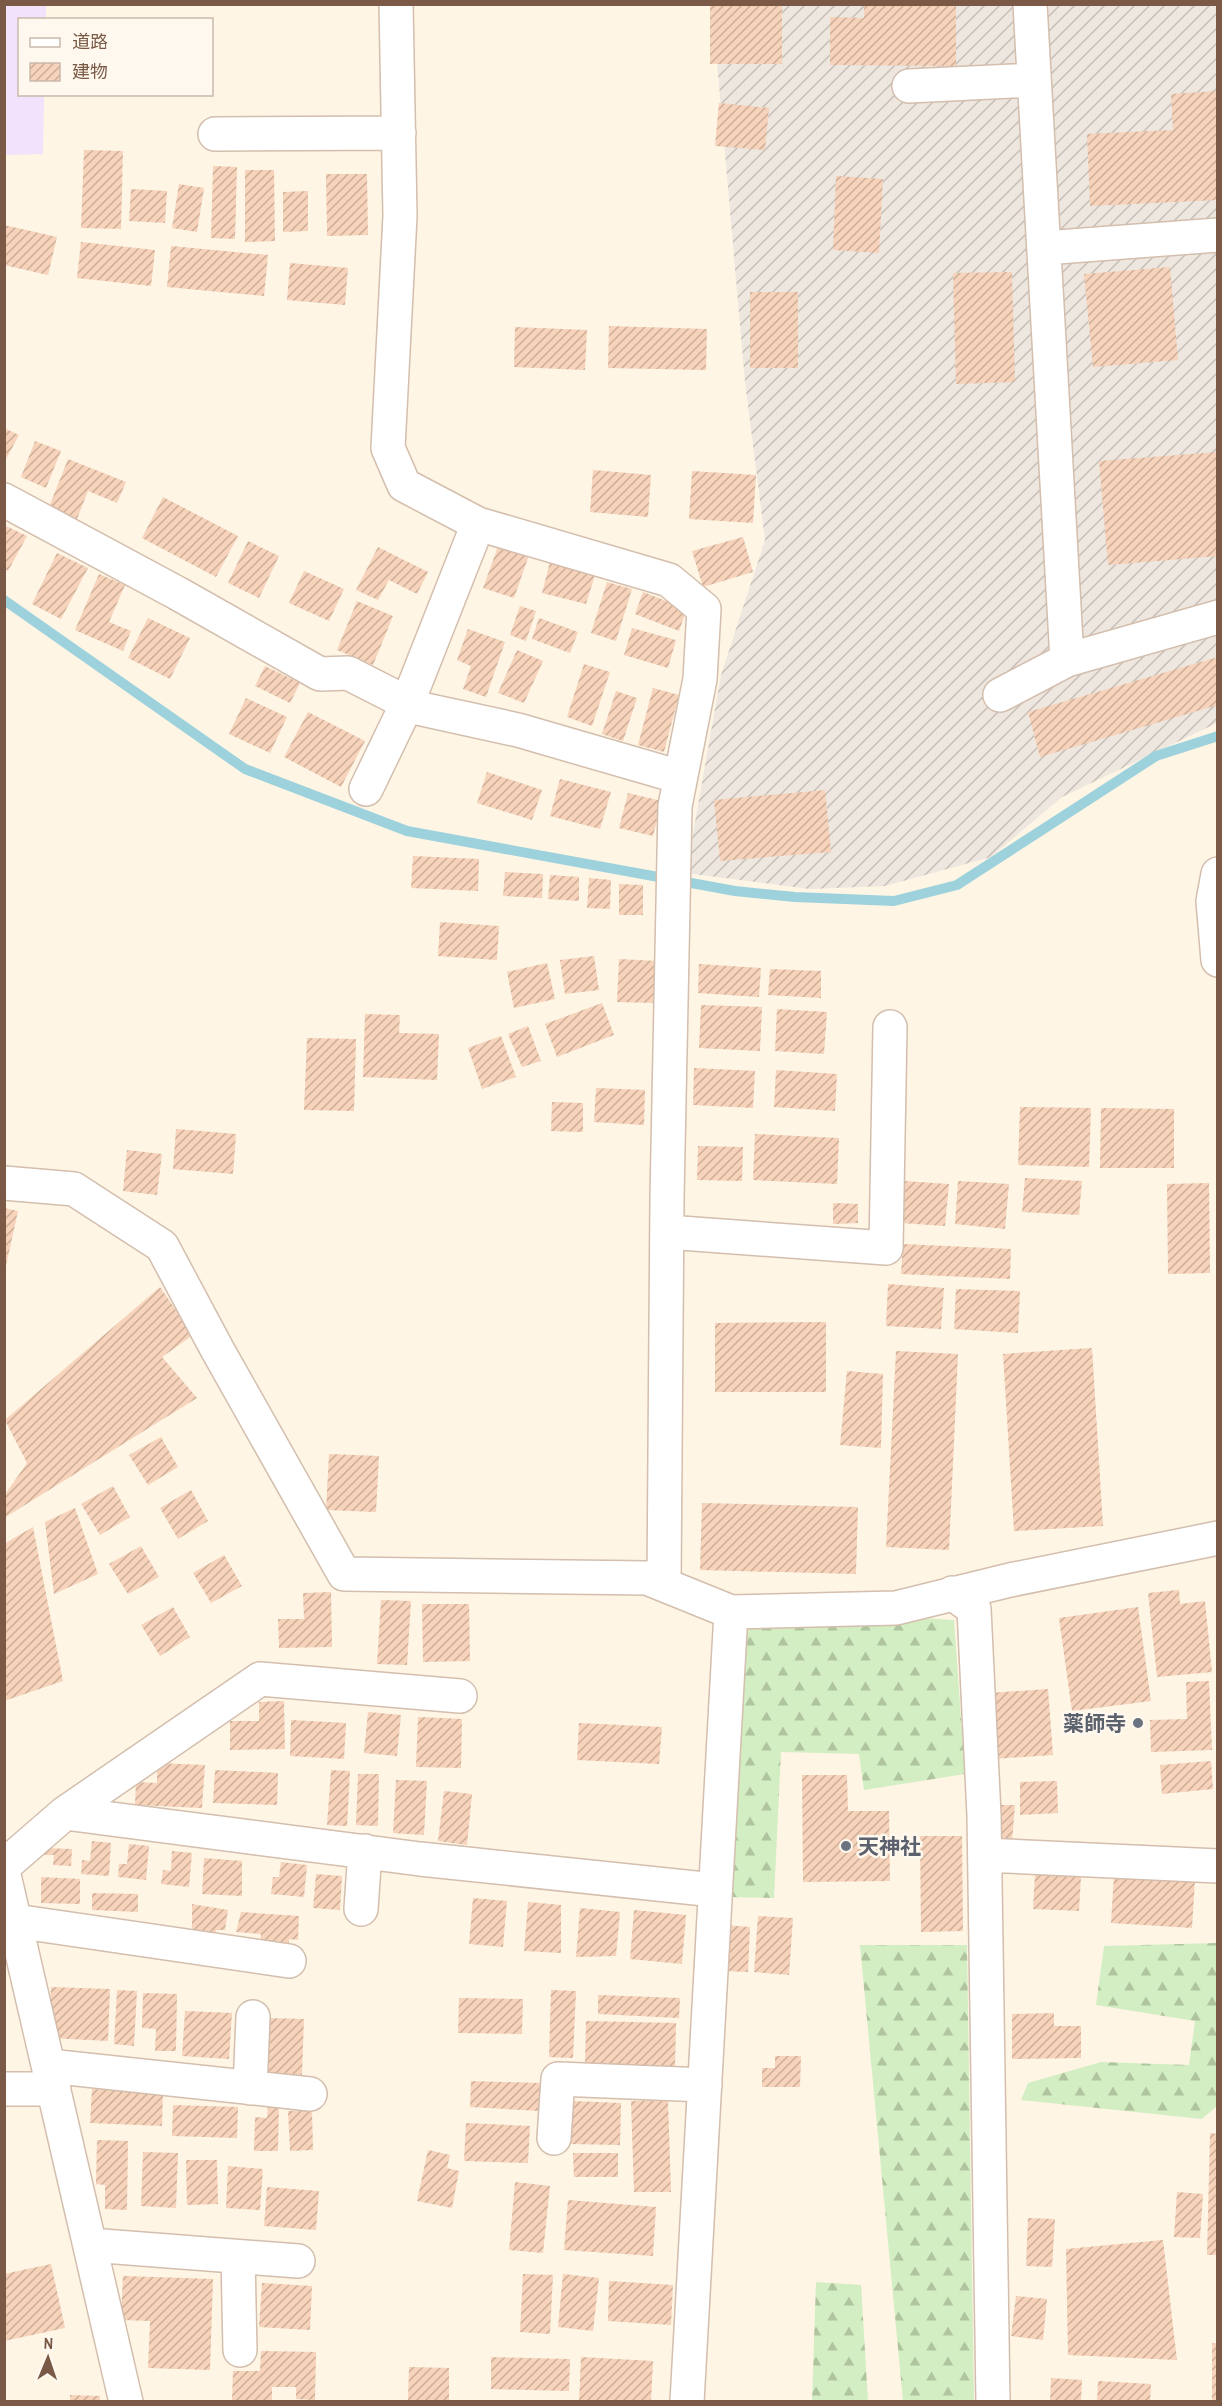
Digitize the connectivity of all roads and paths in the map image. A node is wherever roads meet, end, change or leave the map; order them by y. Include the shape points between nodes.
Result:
1 (396, 4) edge
2 (1029, 4) edge
3 (1034, 80) junction
4 (909, 86) dead end
5 (399, 133) junction
6 (215, 134) dead end
7 (1218, 235) edge
8 (1044, 248) junction
9 (4, 500) edge
10 (478, 524) junction
11 (1218, 617) edge
12 (1067, 660) junction
13 (1000, 695) dead end
14 (407, 704) junction
15 (680, 777) junction
16 (366, 789) dead end
17 (1218, 874) edge
18 (1218, 960) edge
19 (890, 1027) dead end
20 (4, 1183) edge
21 (667, 1232) junction
22 (1218, 1538) edge
23 (664, 1584) junction
24 (952, 1593) junction
25 (731, 1612) junction
26 (460, 1696) dead end
27 (65, 1813) junction
28 (365, 1851) junction
29 (985, 1855) junction
30 (4, 1866) edge
31 (1218, 1866) edge
32 (4, 1875) edge
33 (714, 1890) junction
34 (361, 1909) dead end
35 (15, 1921) junction
36 (288, 1961) dead end
37 (253, 2017) dead end
38 (51, 2078) junction
39 (705, 2085) junction
40 (250, 2088) junction
41 (4, 2089) edge
42 (310, 2094) dead end
43 (554, 2138) dead end
44 (90, 2245) junction
45 (238, 2257) junction
46 (298, 2261) dead end
47 (240, 2350) dead end
48 (126, 2402) edge
49 (687, 2402) edge
50 (993, 2402) edge

1 - 5 street
2 - 3 street
3 - 4 street
3 - 8 street
5 - 6 street
5 - 10 street via 400,216 388,448 404,484
7 - 8 street
8 - 12 street
9 - 14 street via 320,674 348,673
10 - 14 street
10 - 15 street via 669,580 704,609 700,679
11 - 12 street
12 - 13 street
14 - 15 street via 518,730
14 - 16 street
15 - 21 street via 675,806
17 - 18 street via 1214,902
19 - 21 street via 886,1248
20 - 23 street via 74,1189 162,1246 344,1574 647,1578
21 - 23 street
22 - 24 street
23 - 25 street
24 - 25 street via 896,1608
24 - 29 street via 974,1609
25 - 33 street
26 - 27 street via 260,1679
27 - 28 street
27 - 30 street
28 - 33 street
28 - 34 street
29 - 31 street
29 - 50 street
32 - 35 street
33 - 39 street
35 - 36 street
35 - 38 street
37 - 40 street
38 - 40 street
38 - 41 street
38 - 44 street
39 - 43 street via 558,2079
39 - 49 street
40 - 42 street
44 - 45 street
44 - 48 street
45 - 46 street
45 - 47 street

